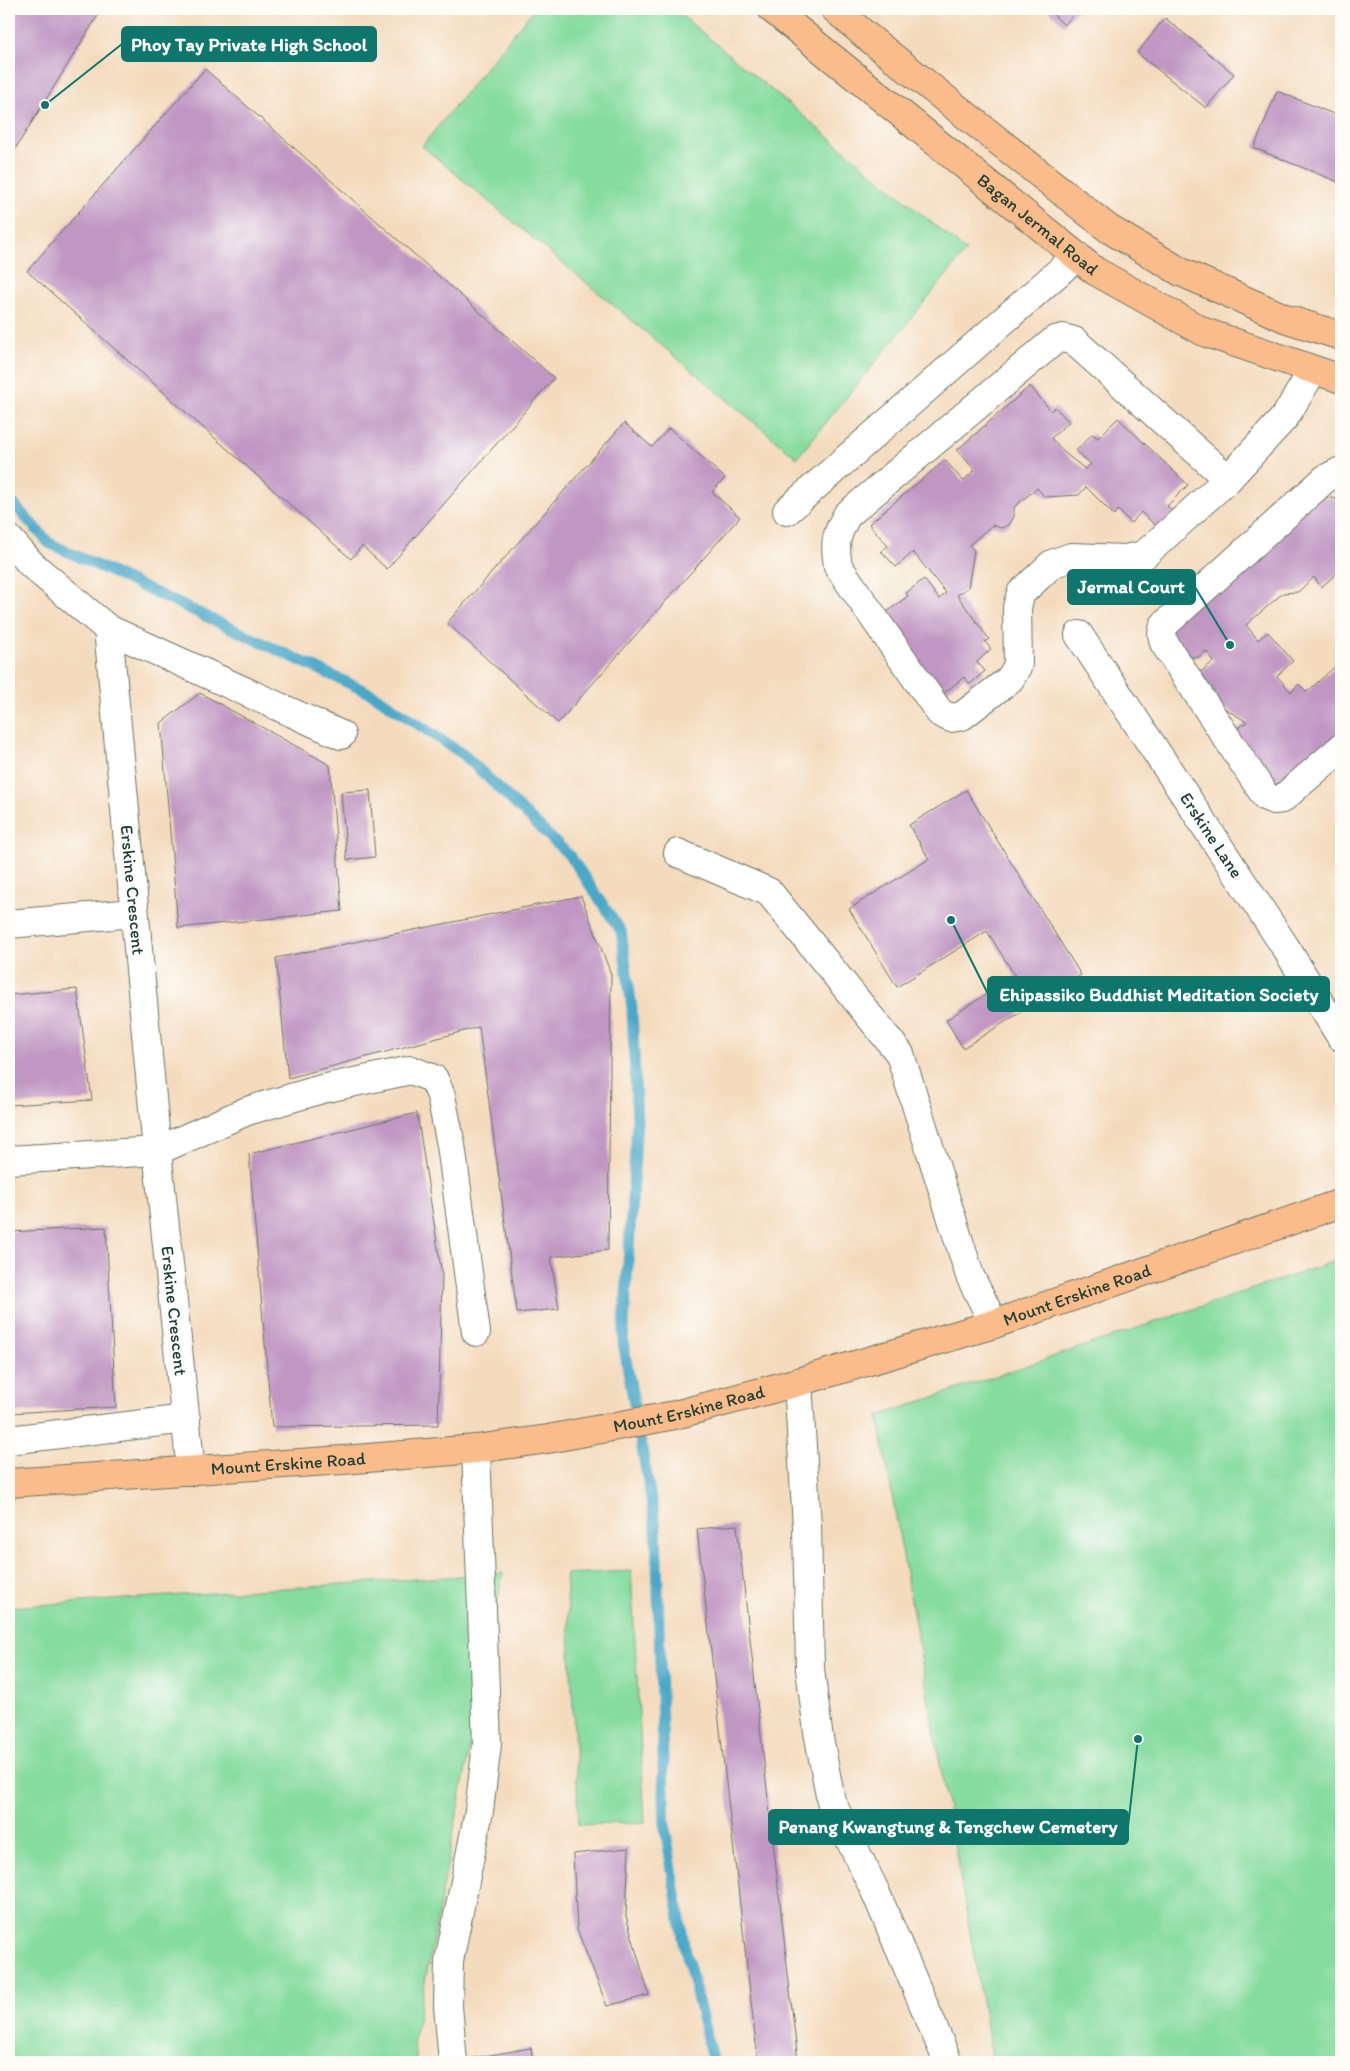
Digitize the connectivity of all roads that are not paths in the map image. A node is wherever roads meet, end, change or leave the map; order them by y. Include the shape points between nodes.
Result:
1 (772, 9) edge
2 (835, 9) edge
3 (1076, 256) junction
4 (1341, 336) edge
5 (1313, 370) junction
6 (1341, 379) edge
7 (1341, 472) edge
8 (1228, 479) junction
9 (787, 511) dead end
10 (9, 539) edge
11 (108, 629) junction
12 (1079, 635) dead end
13 (341, 735) dead end
14 (1341, 748) edge
15 (678, 853) dead end
16 (134, 913) junction
17 (9, 924) edge
18 (1341, 1037) edge
19 (157, 1151) junction
20 (9, 1160) edge
21 (1341, 1203) edge
22 (994, 1324) junction
23 (476, 1332) dead end
24 (798, 1382) junction
25 (186, 1419) junction
26 (9, 1440) edge
27 (476, 1449) junction
28 (191, 1470) junction
29 (9, 1483) edge
30 (453, 2062) edge
31 (948, 2062) edge

1 - 3 main road, Bagan Jermal Road
2 - 4 main road via 1109,230 1180,272 1287,319
3 - 5 main road, Bagan Jermal Road via 1095,271 1204,332
3 - 9 street
5 - 6 main road, Bagan Jermal Road
5 - 8 street via 1285,417
7 - 14 street via 1325,479 1164,625 1162,634 1164,643 1266,797 1282,799
8 - 8 street via 1144,555 1125,559 1071,558 1052,564 1021,594 1017,607 1018,666 1010,678 962,716 951,718 940,712 838,566 835,547 847,515 1055,340 1063,338 1074,340
10 - 11 street via 32,565
11 - 13 street
11 - 16 street, Erskine Crescent
12 - 18 street, Erskine Lane
15 - 22 street via 769,892 900,1054 970,1276
16 - 17 street
16 - 19 street, Erskine Crescent
19 - 20 street
19 - 23 street via 247,1111 322,1089 411,1070 434,1078 451,1145
19 - 25 street, Erskine Crescent
21 - 22 main road, Mount Erskine Road
22 - 24 main road, Mount Erskine Road
24 - 27 main road, Mount Erskine Road via 608,1429
24 - 31 street via 807,1526 810,1669 830,1801 875,1891
25 - 26 street
25 - 28 street, Erskine Crescent
27 - 28 main road, Mount Erskine Road
27 - 30 street via 487,1744 479,1811 449,1961 448,2006
28 - 29 main road, Mount Erskine Road

